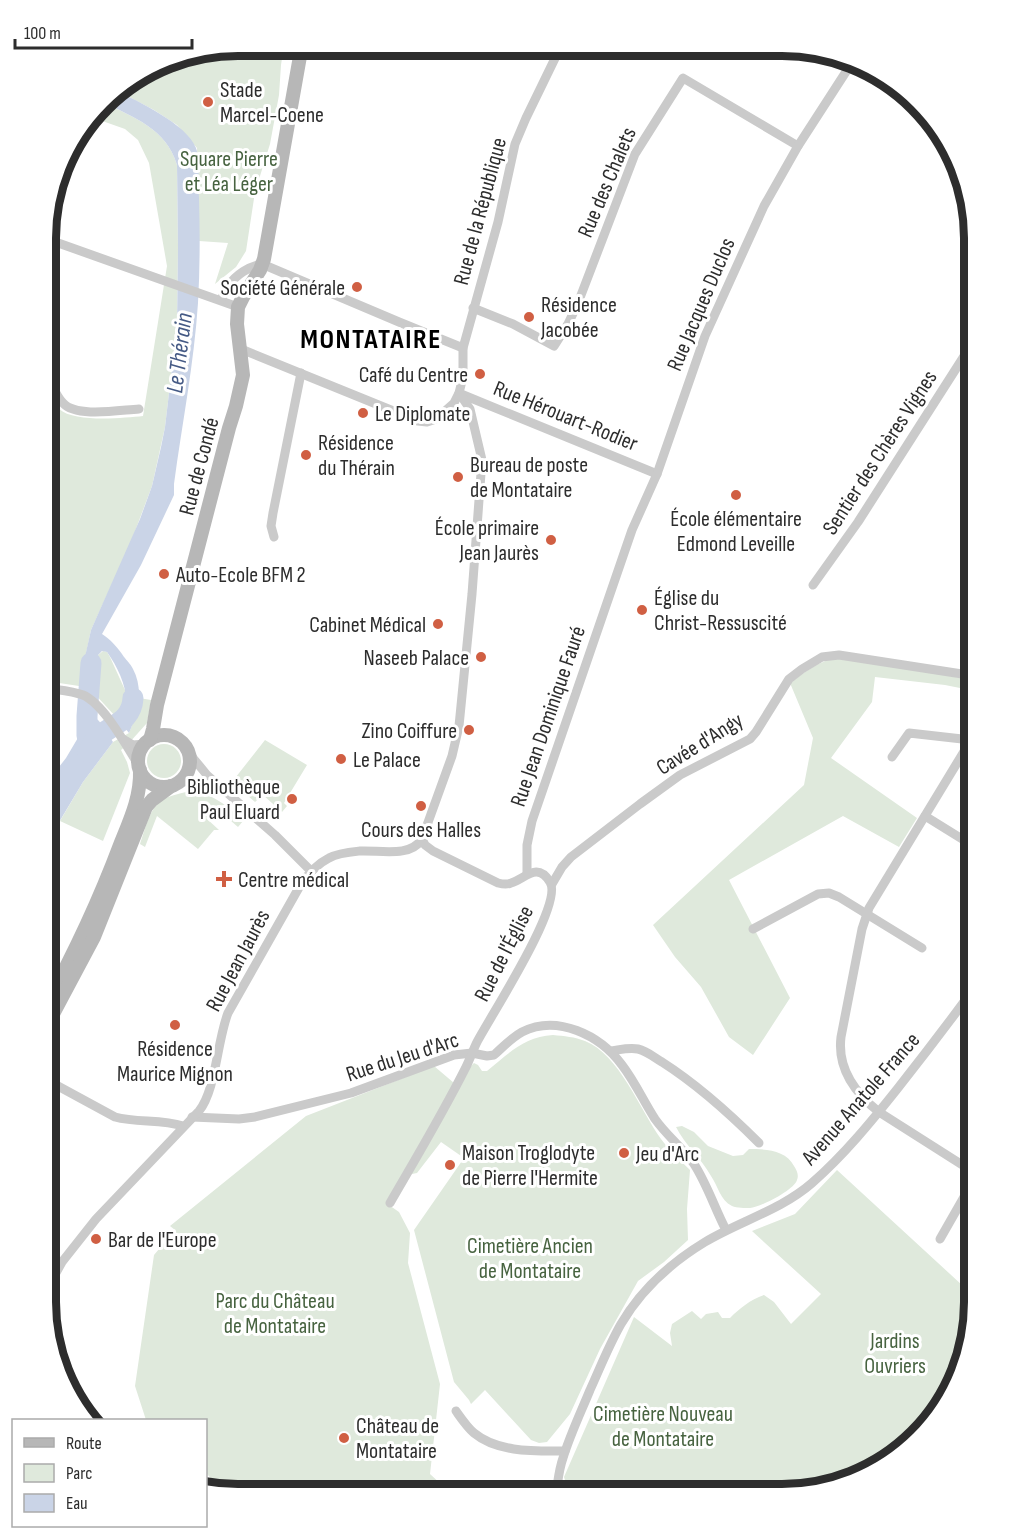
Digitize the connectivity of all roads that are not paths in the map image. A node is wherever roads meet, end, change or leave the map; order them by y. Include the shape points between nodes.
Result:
1 (557, 55) edge
2 (300, 56) edge
3 (848, 68) edge
4 (798, 146) junction
5 (55, 242) edge
6 (262, 264) junction
7 (221, 300) junction
8 (238, 307) junction
9 (473, 308) junction
10 (463, 348) junction
11 (241, 349) junction
12 (964, 356) edge
13 (301, 373) junction
14 (55, 390) edge
15 (459, 393) junction
16 (139, 409) dead end
17 (657, 474) junction
18 (274, 537) dead end
19 (617, 573) joint
20 (813, 585) dead end
21 (964, 674) edge
22 (164, 683) junction
23 (55, 690) edge
24 (172, 736) junction
25 (121, 738) junction
26 (964, 739) edge
27 (147, 742) junction
28 (188, 752) junction
29 (964, 754) edge
30 (892, 758) dead end
31 (140, 768) junction
32 (176, 784) junction
33 (229, 794) junction
34 (925, 816) junction
35 (422, 839) junction
36 (964, 840) edge
37 (311, 871) junction
38 (527, 874) junction
39 (552, 884) junction
40 (867, 914) junction
41 (753, 929) dead end
42 (922, 948) dead end
43 (55, 989) edge
44 (964, 1002) edge
45 (55, 1010) edge
46 (610, 1051) junction
47 (472, 1053) junction
48 (55, 1084) edge
49 (879, 1112) junction
50 (192, 1117) junction
51 (183, 1126) junction
52 (759, 1143) dead end
53 (964, 1165) edge
54 (964, 1197) edge
55 (390, 1203) dead end
56 (726, 1230) junction
57 (940, 1239) dead end
58 (55, 1275) edge
59 (456, 1411) dead end
60 (565, 1451) junction
61 (558, 1484) edge

1 - 9 street, Rue de la République via 518,136
2 - 6 main road
3 - 4 street, Rue Jacques Duclos
4 - 9 street, Rue des Chalets via 683,78 638,148 575,310 554,346
4 - 17 street, Rue Jacques Duclos via 759,215 709,326
5 - 7 street
6 - 7 street via 249,267 237,277 227,286
6 - 8 main road
6 - 10 street
7 - 8 street
8 - 11 main road, Rue de Condé
9 - 10 street, Rue de la République
10 - 15 street, Rue de la République
11 - 13 street
11 - 22 main road, Rue de Condé via 241,388
12 - 20 street, Sentier des Chères Vignes
13 - 15 street via 422,422 446,412
13 - 18 street via 273,513
14 - 16 street via 61,402 74,410
15 - 17 street, Rue Hérouart-Rodier
15 - 35 street via 470,409 482,460 473,583 458,735
17 - 19 street, Rue Jacques Duclos
19 - 38 street, Rue Jean Dominique Fauré via 529,829
21 - 39 street, Cavée d'Angy via 839,655 822,657 789,679 750,739 686,772 640,804 571,857
22 - 24 main road, Rue de Condé via 163,716
22 - 27 main road, Rue de Condé
23 - 25 street via 92,701
24 - 27 main road via 159,736
24 - 28 main road
25 - 27 street via 133,745
25 - 31 street
26 - 30 street via 909,733
27 - 31 main road via 139,754
28 - 32 main road via 189,770
28 - 33 street
29 - 34 street
31 - 32 main road via 153,784
31 - 43 main road via 140,789 100,899
32 - 33 street via 204,784
32 - 45 main road via 146,807 97,931
33 - 37 street
34 - 36 street
34 - 40 street
35 - 37 street, Rue Jean Jaurès via 406,850 342,854
35 - 38 street, Rue de l'Église via 433,851 498,883 509,884
37 - 50 street, Rue Jean Jaurès via 232,1005 223,1026 207,1097
38 - 39 street, Rue de l'Église via 539,873
39 - 47 street, Rue de l'Église via 541,925
40 - 41 street via 833,894 824,893
40 - 42 street
40 - 49 street via 840,1054 853,1086
44 - 49 street, Avenue Anatole France
46 - 47 street, Rue du Jeu d'Arc via 576,1030 550,1026 522,1032 490,1057
46 - 52 street via 634,1048 649,1054 687,1079
46 - 56 street, Rue du Jeu d'Arc via 627,1071 658,1123 696,1168
47 - 50 street, Rue du Jeu d'Arc via 454,1055 342,1096 255,1117
47 - 55 street, Rue de l'Église
48 - 51 street via 115,1116
49 - 53 street
49 - 56 street, Avenue Anatole France via 806,1189
50 - 51 street, Rue Jean Jaurès
51 - 58 street, Rue Jean Jaurès via 96,1219
54 - 57 street
56 - 60 street, Avenue Anatole France via 681,1259 633,1306 612,1341
59 - 60 street via 474,1433 494,1443 525,1450
60 - 61 street, Avenue Anatole France

